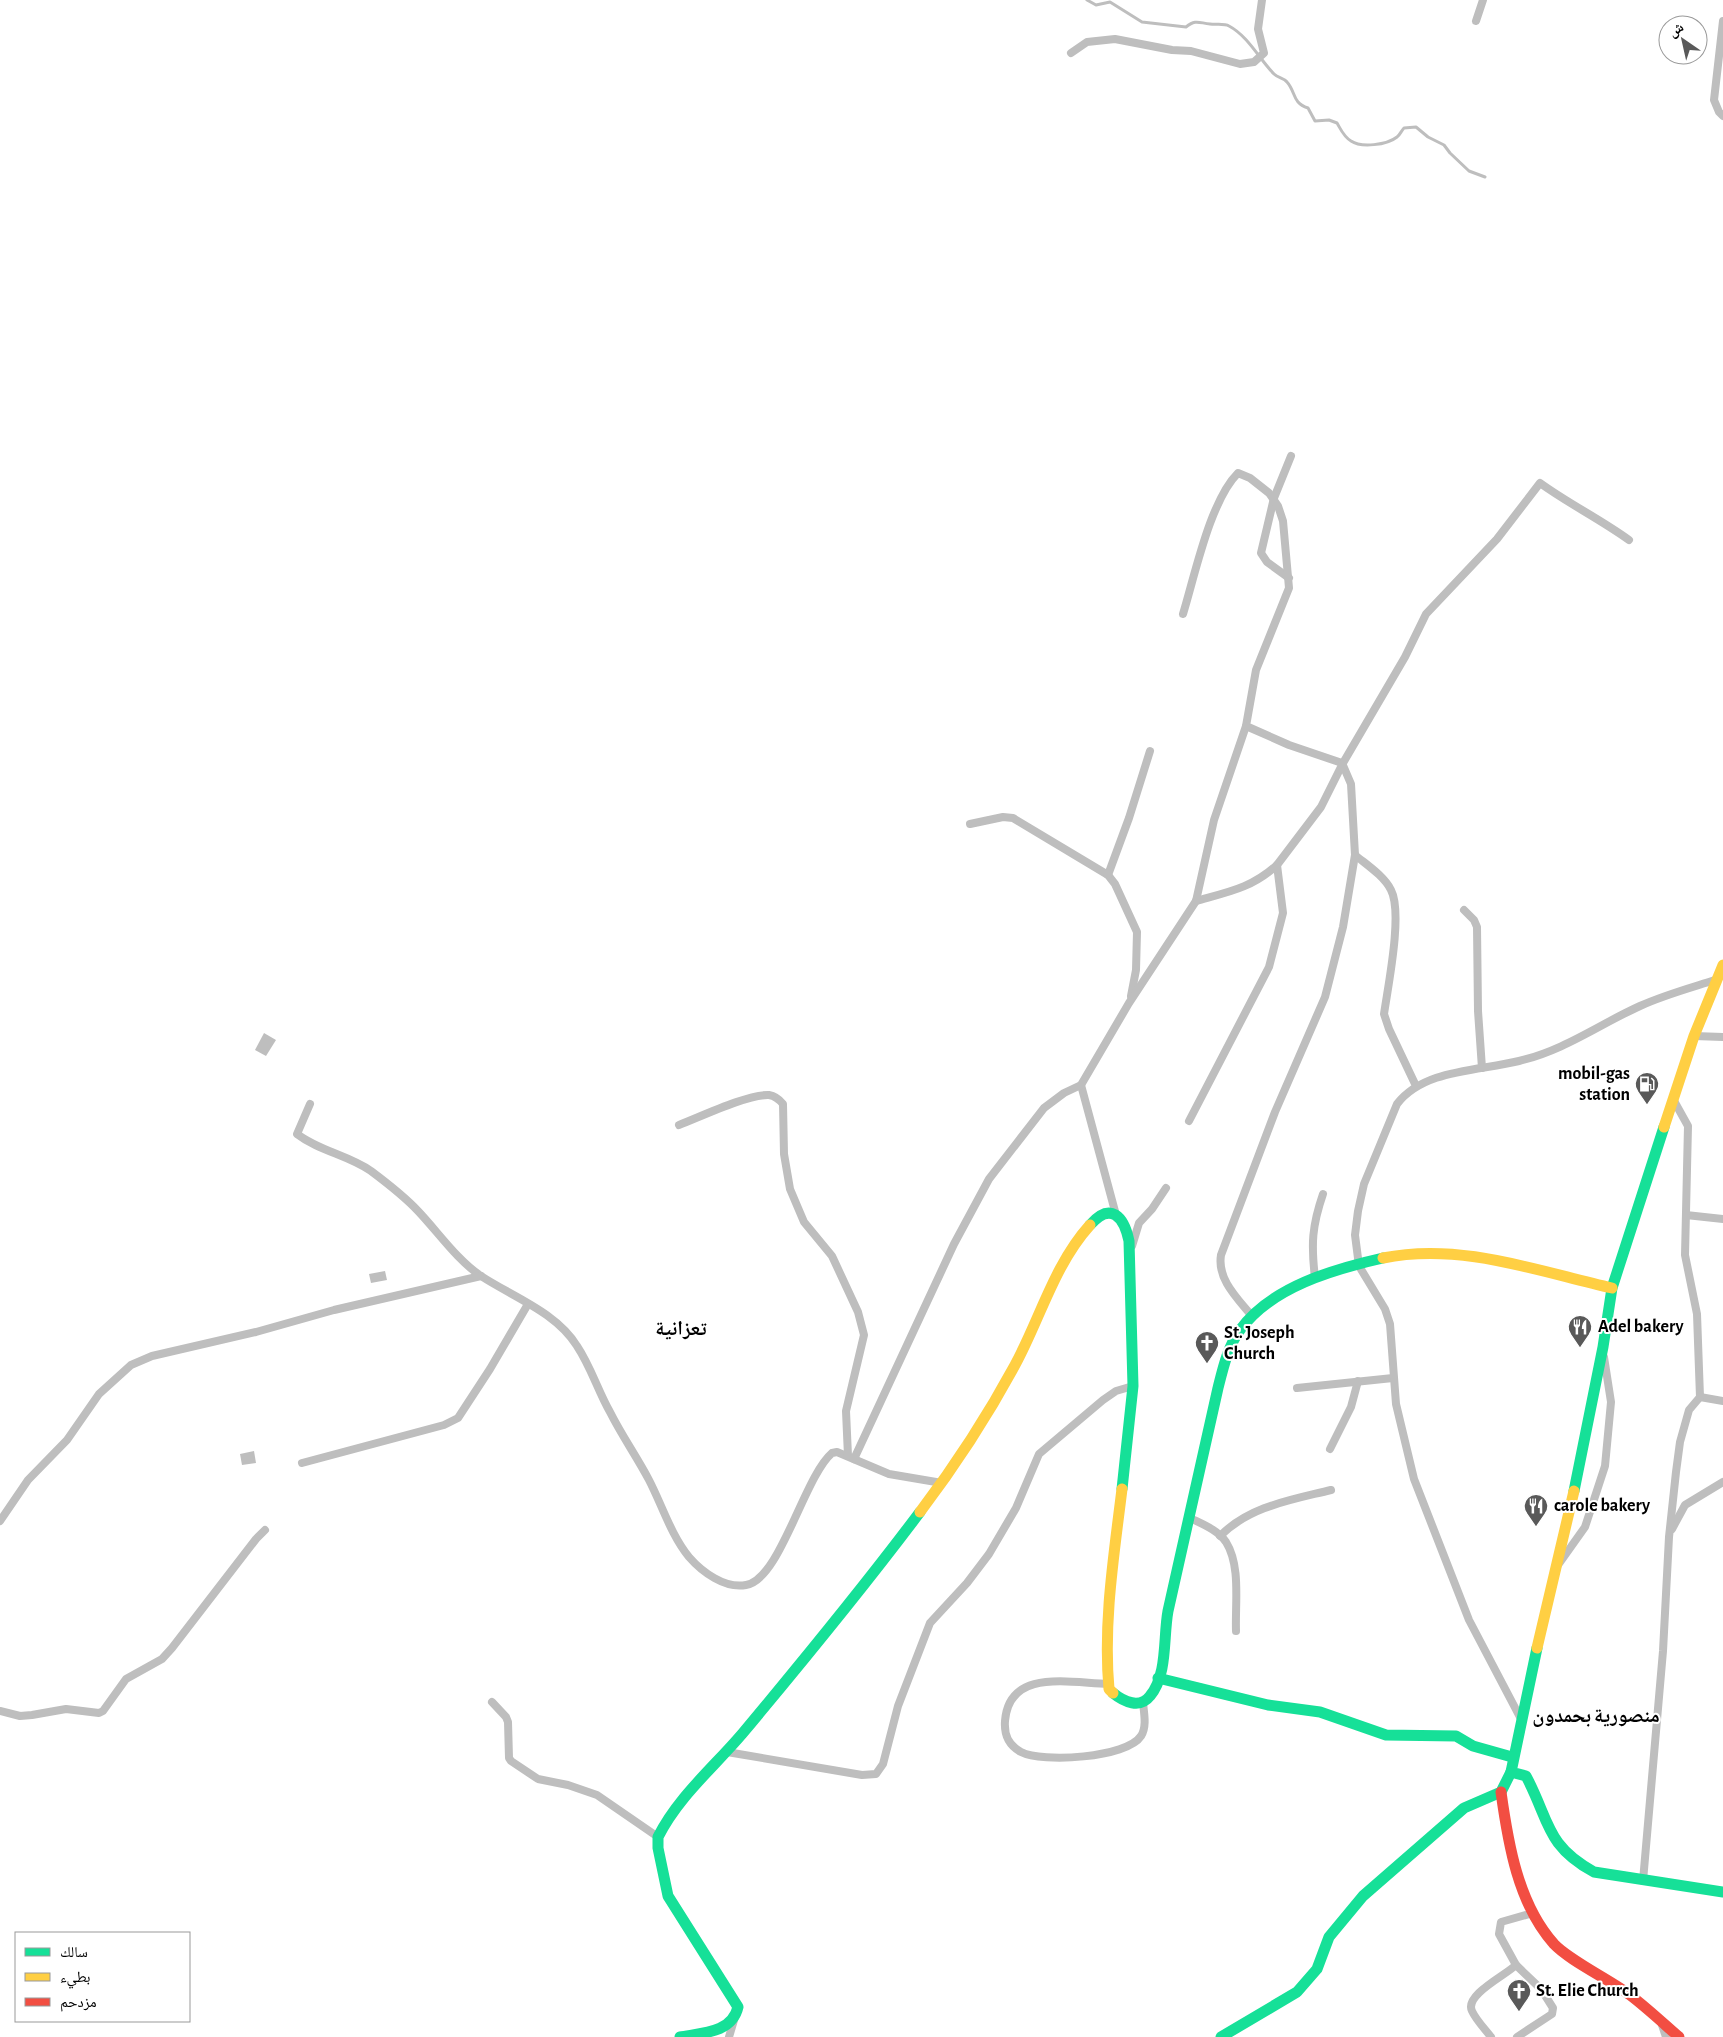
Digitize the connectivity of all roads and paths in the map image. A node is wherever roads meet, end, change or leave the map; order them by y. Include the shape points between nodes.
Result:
1 (1262, 0) edge
2 (1483, 0) edge
3 (1476, 21) dead end
4 (1723, 21) edge
5 (1071, 53) dead end
6 (1723, 116) edge
7 (1291, 456) dead end
8 (1274, 498) junction
9 (1629, 540) dead end
10 (1288, 578) junction
11 (1183, 614) dead end
12 (1246, 726) junction
13 (1150, 751) dead end
14 (1342, 763) junction
15 (970, 824) dead end
16 (1355, 855) junction
17 (1277, 865) junction
18 (1108, 875) junction
19 (1196, 901) junction
20 (1464, 910) dead end
21 (1723, 965) edge
22 (1715, 980) junction
23 (1129, 1003) junction
24 (1694, 1036) junction
25 (1723, 1037) edge
26 (1482, 1068) junction
27 (1081, 1085) junction
28 (1416, 1086) junction
29 (1673, 1099) junction
30 (310, 1104) dead end
31 (1189, 1121) dead end
32 (679, 1124) dead end
33 (1166, 1188) dead end
34 (1322, 1194) dead end
35 (1116, 1215) junction
36 (1686, 1215) junction
37 (1723, 1219) edge
38 (1130, 1252) junction
39 (1359, 1266) junction
40 (481, 1276) junction
41 (1315, 1278) junction
42 (1612, 1288) junction
43 (528, 1304) junction
44 (1251, 1315) junction
45 (1603, 1347) junction
46 (1393, 1378) junction
47 (1358, 1381) junction
48 (1132, 1386) junction
49 (1297, 1388) dead end
50 (1700, 1398) junction
51 (1723, 1401) edge
52 (1330, 1450) dead end
53 (851, 1458) junction
54 (302, 1463) dead end
55 (1723, 1482) edge
56 (942, 1483) junction
57 (1331, 1490) dead end
58 (1190, 1518) junction
59 (0, 1521) edge
60 (265, 1530) dead end
61 (1220, 1536) junction
62 (1669, 1537) junction
63 (1557, 1568) junction
64 (1236, 1631) dead end
65 (1158, 1678) junction
66 (1108, 1684) junction
67 (492, 1702) dead end
68 (1142, 1703) junction
69 (0, 1711) edge
70 (1522, 1721) junction
71 (728, 1752) junction
72 (1512, 1757) junction
73 (1511, 1772) junction
74 (1501, 1792) junction
75 (658, 1838) junction
76 (1643, 1881) junction
77 (1723, 1892) edge
78 (1533, 1913) junction
79 (1516, 1965) junction
80 (734, 2018) junction
81 (1661, 2021) junction
82 (680, 2037) edge
83 (729, 2037) edge
84 (1221, 2037) edge
85 (1491, 2037) edge
86 (1517, 2037) edge
87 (1666, 2037) edge
88 (1679, 2037) edge

1 - 5 street via 1258,29 1264,53 1254,62 1240,64 1191,51 1115,39 1087,42
2 - 3 street
4 - 6 street via 1714,100
7 - 8 street
8 - 10 street via 1283,520
8 - 10 street via 1261,553 1267,562
8 - 11 street via 1250,478 1238,473 1231,480 1215,512
9 - 14 street via 1540,483 1497,539 1426,614 1405,657
10 - 12 street via 1287,596 1256,670
12 - 14 street
12 - 19 street via 1214,820
13 - 18 street
14 - 16 street via 1351,784
14 - 17 street via 1321,807
15 - 18 street via 1002,816 1013,818
16 - 28 street via 1386,882 1394,899 1396,917 1384,1014
16 - 44 street via 1343,927 1325,997 1265,1137 1219,1263 1224,1278
17 - 19 street via 1261,880
17 - 31 street via 1283,912 1269,967
18 - 23 street via 1137,932 1136,970
19 - 23 street
20 - 26 street via 1476,927
21 - 22 street
22 - 24 street
22 - 26 street via 1641,1006 1550,1051
23 - 27 street
24 - 25 street
24 - 29 street
26 - 28 street
27 - 35 street
27 - 53 street via 1044,1108 980,1194
28 - 39 street via 1397,1104 1364,1184 1355,1235
29 - 36 street via 1688,1126
29 - 42 street
30 - 40 street via 297,1134 370,1170 416,1208 460,1258
32 - 53 street via 755,1097 769,1095 783,1104 784,1154 790,1189 804,1222 832,1256 863,1329 863,1346 846,1411
33 - 38 street via 1139,1223
34 - 41 street via 1312,1229
35 - 38 street via 1125,1223
35 - 56 street via 1101,1215 1078,1238 1062,1264 1015,1365
36 - 37 street
36 - 50 street via 1686,1255 1697,1314
38 - 48 street
39 - 41 street
39 - 42 street via 1411,1254 1446,1253
39 - 46 street via 1385,1309 1390,1324
40 - 43 street
40 - 59 street via 152,1356 131,1365 99,1394 68,1440 28,1480
41 - 44 street via 1284,1292
42 - 45 street
43 - 53 street via 556,1322 576,1344 687,1555 698,1567 722,1582 746,1585 761,1576 786,1538 823,1463 832,1453
43 - 54 street via 458,1418 444,1425
44 - 58 street via 1230,1349
45 - 63 street
45 - 63 street via 1611,1402 1605,1466 1585,1527
46 - 47 street
46 - 70 street via 1414,1479 1469,1620
47 - 49 street
47 - 52 street via 1351,1407
48 - 66 street via 1109,1605
48 - 71 street via 1103,1400 1039,1454 1016,1508 989,1554 930,1623 898,1706 883,1764 876,1774 862,1775
50 - 51 street
50 - 62 street via 1689,1410 1680,1442
53 - 56 street via 889,1474
55 - 62 street via 1685,1505
56 - 71 street via 856,1598
57 - 61 street via 1280,1502 1249,1514
58 - 61 street
58 - 65 street via 1166,1620
60 - 69 street via 172,1648 162,1659 126,1679 99,1714 66,1708 20,1716
61 - 64 street via 1235,1564
62 - 76 street via 1663,1651
63 - 70 street
65 - 68 street via 1149,1698
65 - 72 street via 1268,1704 1320,1712 1386,1735 1456,1736 1473,1746
66 - 68 street via 1124,1701
66 - 68 street via 1028,1684 1017,1691 1009,1703 1004,1732 1010,1744 1022,1753 1068,1759 1127,1746 1141,1737 1145,1725
67 - 75 street via 508,1722 511,1761 538,1779 597,1795
70 - 72 street
71 - 75 street via 696,1782
72 - 73 street
73 - 74 street
73 - 76 street via 1526,1776 1553,1841 1579,1865 1594,1872
74 - 78 street via 1509,1842
74 - 84 street via 1464,1808 1363,1896 1333,1931 1317,1969 1297,1992
75 - 80 street via 658,1854 668,1896 735,2000 738,2012
76 - 77 street
78 - 79 street via 1507,1919 1499,1927 1502,1942
78 - 81 street via 1546,1937 1556,1946 1630,1995
79 - 85 street via 1476,1994 1470,2004 1471,2011
79 - 86 street via 1541,1989 1553,2008 1552,2014
80 - 82 street via 722,2028
80 - 83 street
81 - 87 street
81 - 88 street

